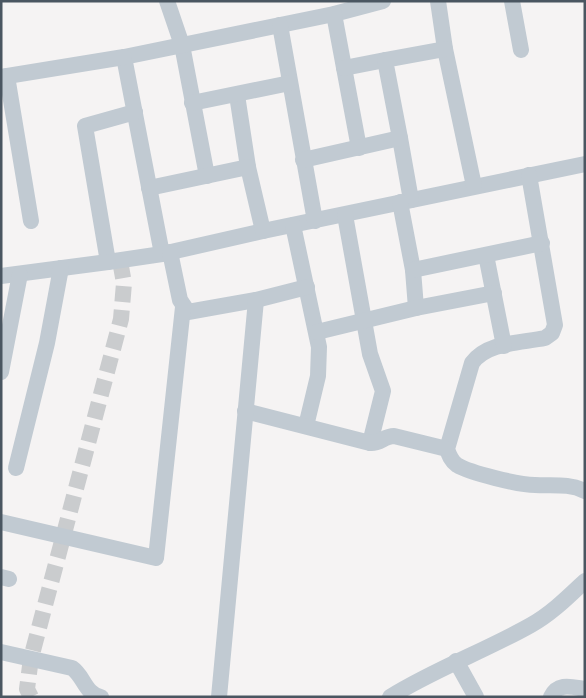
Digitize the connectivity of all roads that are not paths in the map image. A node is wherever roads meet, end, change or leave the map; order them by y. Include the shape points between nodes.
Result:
1 (168, 1) edge
2 (383, 1) edge
3 (438, 1) edge
4 (512, 1) edge
5 (334, 14) junction
6 (280, 25) junction
7 (182, 45) junction
8 (445, 49) junction
9 (521, 50) dead end
10 (124, 57) junction
11 (385, 60) junction
12 (344, 68) junction
13 (4, 77) edge
14 (290, 83) junction
15 (237, 95) junction
16 (192, 103) junction
17 (135, 112) junction
18 (400, 138) junction
19 (360, 148) junction
20 (303, 160) junction
21 (585, 164) edge
22 (248, 167) junction
23 (529, 175) junction
24 (207, 176) junction
25 (474, 186) junction
26 (149, 188) junction
27 (406, 201) junction
28 (345, 215) junction
29 (31, 221) dead end
30 (315, 221) junction
31 (293, 225) junction
32 (263, 231) junction
33 (542, 243) junction
34 (166, 253) junction
35 (486, 255) junction
36 (108, 262) junction
37 (61, 268) junction
38 (412, 270) junction
39 (20, 274) junction
40 (1, 276) edge
41 (307, 287) junction
42 (494, 293) junction
43 (256, 300) junction
44 (182, 307) junction
45 (416, 308) junction
46 (366, 321) junction
47 (317, 332) junction
48 (504, 346) junction
49 (1, 372) edge
50 (245, 411) junction
51 (306, 426) junction
52 (370, 443) junction
53 (447, 449) junction
54 (16, 468) dead end
55 (585, 491) edge
56 (1, 522) edge
57 (585, 581) edge
58 (1, 652) edge
59 (456, 661) junction
60 (417, 688) edge
61 (585, 689) edge
62 (101, 697) edge
63 (219, 697) edge
64 (390, 697) edge
65 (476, 697) edge
66 (551, 697) edge

1 - 7 street
2 - 5 street
3 - 8 street
4 - 9 street
5 - 6 street
5 - 12 street
6 - 7 street
6 - 14 street
7 - 10 street
7 - 16 street
8 - 11 street
8 - 25 street
10 - 13 street
10 - 17 street
11 - 12 street
11 - 18 street
12 - 19 street
13 - 29 street
14 - 15 street
14 - 20 street
15 - 16 street
15 - 22 street
16 - 24 street
17 - 26 street
17 - 36 street via 85,126
18 - 19 street
18 - 27 street
19 - 20 street
20 - 30 street
21 - 23 street
22 - 24 street
22 - 32 street
23 - 25 street
23 - 33 street
24 - 26 street
25 - 27 street
26 - 34 street
27 - 28 street
27 - 38 street
28 - 30 street
28 - 46 street
30 - 31 street
31 - 32 street
31 - 41 street
32 - 34 street
33 - 35 street
33 - 48 street via 556,324 545,338
34 - 36 street
34 - 44 street
35 - 38 street
35 - 42 street
36 - 37 street
37 - 39 street
37 - 54 street via 47,343
38 - 45 street
39 - 40 street
39 - 49 street
41 - 43 street
41 - 47 street
42 - 45 street
42 - 48 street
43 - 44 street via 192,312
43 - 50 street
44 - 56 street via 156,558
45 - 46 street
46 - 47 street
46 - 52 street via 370,354 383,391
47 - 51 street via 320,361
48 - 53 street via 481,352 472,363
50 - 51 street
50 - 63 street
51 - 52 street
52 - 53 street via 385,436 394,436
53 - 55 street via 450,458 466,469 518,483 572,486
57 - 59 street via 532,625
58 - 62 street via 72,668 90,692
59 - 60 street
59 - 65 street
60 - 64 street
61 - 66 street via 560,687

